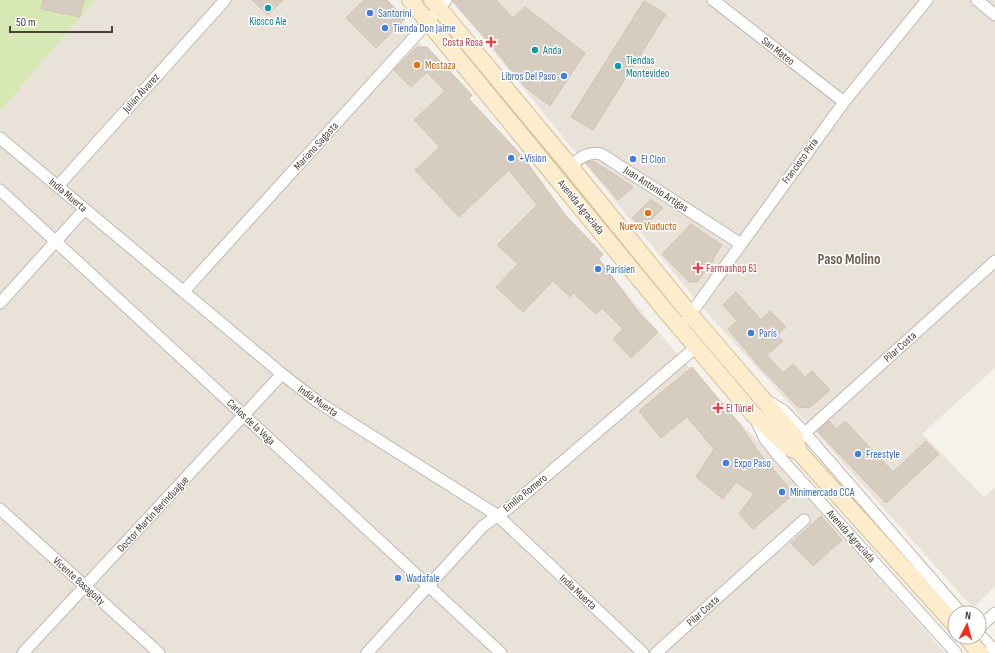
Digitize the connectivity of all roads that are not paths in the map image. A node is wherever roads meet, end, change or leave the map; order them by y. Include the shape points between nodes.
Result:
1 (225, 0) edge
2 (410, 0) edge
3 (713, 0) edge
4 (927, 0) edge
5 (977, 0) edge
6 (439, 3) edge
7 (995, 15) edge
8 (428, 22) junction
9 (844, 102) junction
10 (0, 138) edge
11 (570, 166) junction
12 (58, 186) junction
13 (0, 190) edge
14 (85, 209) junction
15 (56, 242) junction
16 (740, 244) junction
17 (995, 261) edge
18 (184, 292) junction
19 (0, 304) edge
20 (690, 314) junction
21 (681, 329) junction
22 (696, 347) junction
23 (282, 374) junction
24 (762, 397) junction
25 (753, 414) junction
26 (244, 416) junction
27 (805, 433) junction
28 (799, 452) junction
29 (0, 510) edge
30 (497, 515) junction
31 (804, 520) dead end
32 (428, 585) junction
33 (85, 586) junction
34 (954, 605) edge
35 (995, 613) edge
36 (947, 616) edge
37 (987, 620) edge
38 (987, 642) edge
39 (973, 645) edge
40 (977, 645) edge
41 (995, 651) edge
42 (23, 653) edge
43 (159, 653) edge
44 (367, 653) edge
45 (501, 653) edge
46 (643, 653) edge
47 (656, 653) edge
48 (956, 653) edge
49 (969, 653) edge
50 (980, 653) edge

1 - 12 street, Julián Álvarez
2 - 8 main road, Avenida Agraciada
3 - 9 street, San Mateo
4 - 9 street, Francisco Piria
5 - 7 street
6 - 8 street, Mariano Sagasta
6 - 11 main road, Avenida Agraciada
8 - 18 street, Mariano Sagasta
8 - 21 main road, Avenida Agraciada
9 - 16 street, Francisco Piria
10 - 12 street, India Muerta
11 - 16 street, Juan Antonio Artigas via 588,153 601,154
11 - 20 main road, Avenida Agraciada
12 - 14 street, India Muerta
13 - 15 street, Carlos de la Vega
14 - 15 street
14 - 18 street, India Muerta
15 - 19 street
15 - 26 street, Carlos de la Vega
16 - 20 street, Francisco Piria
17 - 27 street, Pilar Costa
18 - 23 street, India Muerta
20 - 21 street, Francisco Piria
20 - 24 main road, Avenida Agraciada
21 - 22 main road, Avenida Agraciada
22 - 25 main road, Avenida Agraciada
22 - 30 street, Emilio Romero via 510,507
23 - 26 street, Doctor Martín Berinduague
23 - 30 street, India Muerta via 318,402
24 - 27 street, Avenida Agraciada via 784,411
24 - 28 main road, Avenida Agraciada via 794,437
25 - 28 main road, Avenida Agraciada via 788,447
25 - 48 street, Avenida Agraciada via 765,439 777,454
26 - 32 street, Carlos de la Vega
26 - 33 street, Doctor Martín Berinduague
27 - 34 street, Avenida Agraciada
28 - 36 main road, Avenida Agraciada
29 - 33 street, Vicente Basagoity
30 - 32 street, Emilio Romero via 483,526
30 - 46 street, India Muerta
31 - 47 street, Pilar Costa
32 - 44 street, Emilio Romero
32 - 45 street, Carlos de la Vega
33 - 42 street, Doctor Martín Berinduague
33 - 43 street, Vicente Basagoity
35 - 37 street
38 - 41 street
39 - 50 main road, bridge
40 - 49 street

